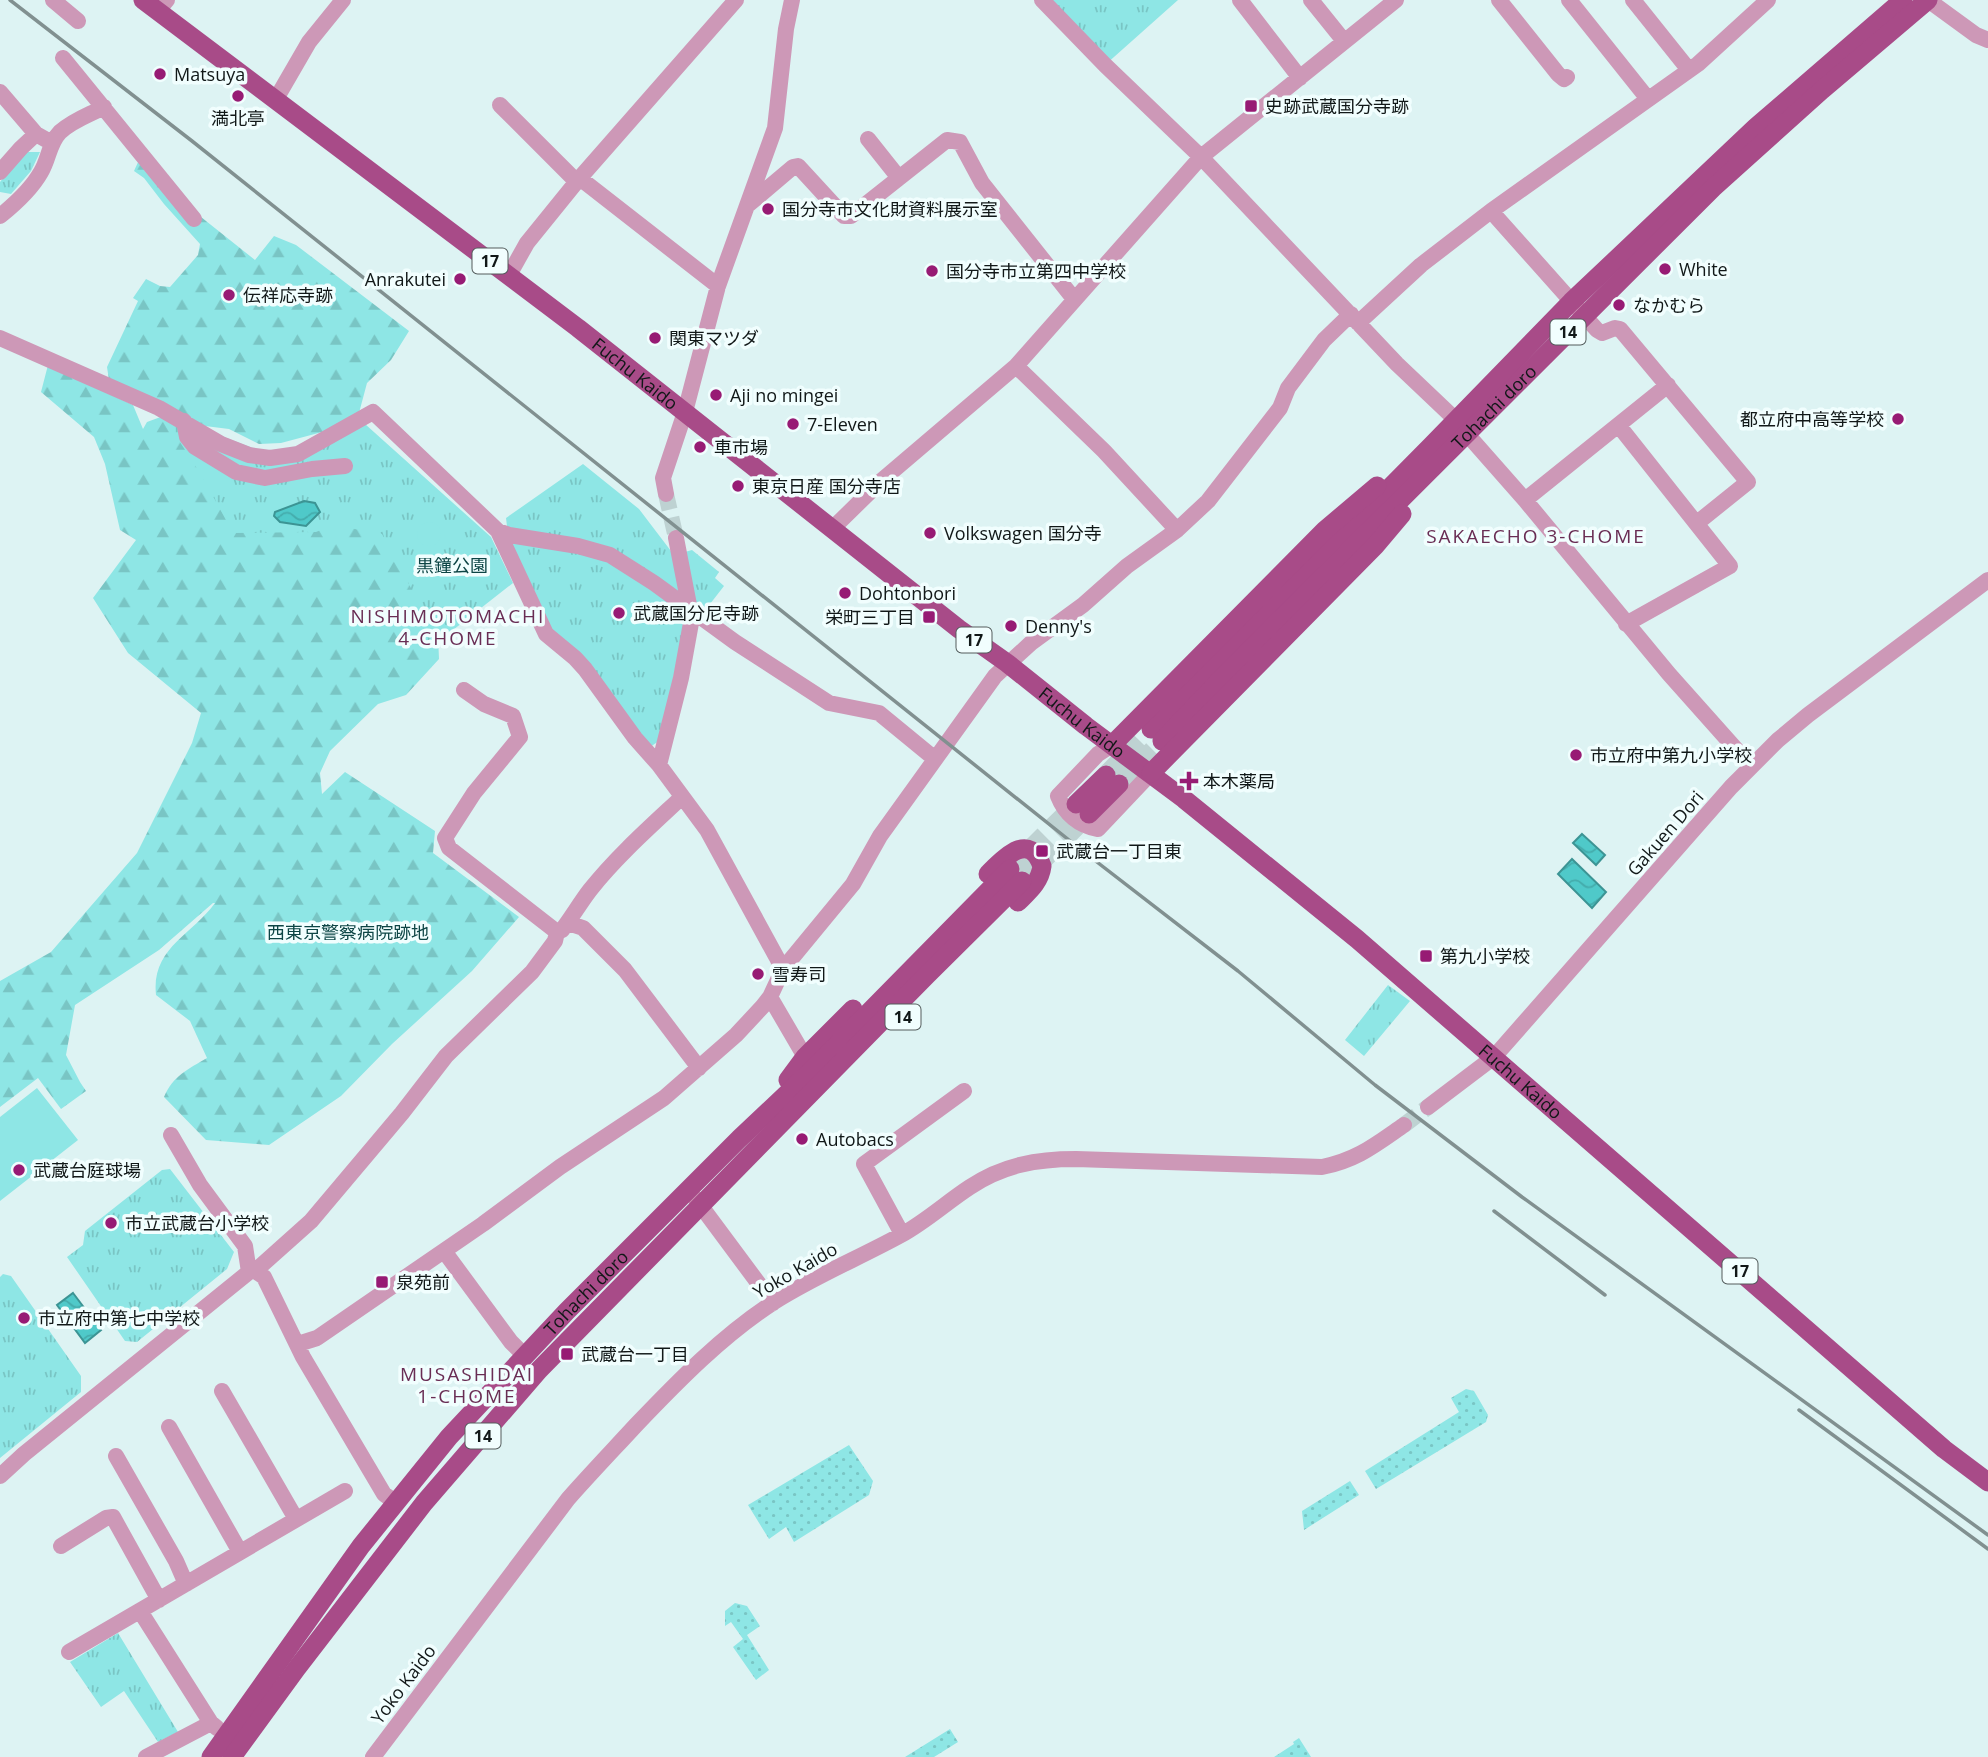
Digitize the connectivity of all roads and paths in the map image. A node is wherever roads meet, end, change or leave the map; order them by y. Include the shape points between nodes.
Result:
1 (53, 0) edge
2 (343, 0) edge
3 (736, 0) edge
4 (792, 0) edge
5 (1042, 0) edge
6 (1240, 0) edge
7 (1311, 0) edge
8 (1396, 0) edge
9 (1499, 0) edge
10 (1569, 0) edge
11 (1633, 0) edge
12 (1768, 0) edge
13 (1903, 0) edge
14 (1928, 0) edge
15 (156, 4) edge
16 (78, 21) dead end
17 (1988, 40) edge
18 (1344, 41) junction
19 (63, 58) dead end
20 (1689, 70) junction
21 (1300, 78) junction
22 (1567, 78) dead end
23 (0, 92) edge
24 (276, 99) junction
25 (1648, 99) junction
26 (500, 105) dead end
27 (104, 107) junction
28 (36, 134) junction
29 (868, 139) dead end
30 (52, 143) junction
31 (1201, 157) junction
32 (0, 172) edge
33 (899, 178) junction
34 (578, 180) junction
35 (747, 206) junction
36 (1491, 211) junction
37 (0, 216) edge
38 (194, 219) dead end
39 (509, 275) junction
40 (718, 286) junction
41 (1074, 299) junction
42 (1577, 309) junction
43 (1355, 319) junction
44 (0, 338) edge
45 (1552, 348) junction
46 (1016, 366) junction
47 (1668, 385) junction
48 (1484, 391) junction
49 (685, 412) junction
50 (184, 421) junction
51 (1619, 426) junction
52 (1461, 427) junction
53 (1438, 451) junction
54 (345, 466) dead end
55 (666, 494) tunnel mouth
56 (1525, 500) junction
57 (1697, 523) junction
58 (832, 529) junction
59 (1177, 530) junction
60 (498, 531) junction
61 (676, 538) tunnel mouth
62 (1988, 580) edge
63 (692, 611) junction
64 (1626, 624) junction
65 (1007, 663) junction
66 (464, 690) dead end
67 (1156, 735) tunnel mouth
68 (1112, 745) junction
69 (935, 759) junction
70 (659, 765) junction
71 (1751, 766) junction
72 (1152, 773) junction
73 (1112, 779) tunnel mouth
74 (682, 797) junction
75 (1082, 809) tunnel mouth
76 (563, 927) junction
77 (783, 969) junction
78 (770, 997) junction
79 (805, 1057) junction
80 (1494, 1057) junction
81 (699, 1068) junction
82 (964, 1091) dead end
83 (1428, 1107) tunnel mouth
84 (761, 1118) junction
85 (1404, 1125) tunnel mouth
86 (171, 1135) dead end
87 (764, 1142) junction
88 (688, 1189) junction
89 (700, 1206) junction
90 (902, 1234) junction
91 (444, 1251) junction
92 (252, 1271) junction
93 (773, 1303) junction
94 (298, 1344) junction
95 (525, 1356) junction
96 (222, 1391) dead end
97 (512, 1402) junction
98 (169, 1427) dead end
99 (116, 1456) dead end
100 (0, 1476) edge
101 (416, 1476) junction
102 (1988, 1482) edge
103 (345, 1490) dead end
104 (395, 1502) junction
105 (296, 1519) junction
106 (61, 1546) dead end
107 (240, 1552) junction
108 (386, 1553) junction
109 (186, 1584) junction
110 (159, 1600) junction
111 (140, 1611) junction
112 (300, 1630) junction
113 (69, 1652) dead end
114 (211, 1723) junction
115 (227, 1735) junction
116 (145, 1757) edge
117 (211, 1757) edge
118 (232, 1757) edge
119 (373, 1757) edge

1 - 16 street
2 - 24 street via 309,42
3 - 34 street
4 - 35 street via 775,128
5 - 31 street
6 - 21 street
7 - 18 street
8 - 18 street
9 - 22 street via 1558,74
10 - 25 street
11 - 20 street
12 - 20 street
13 - 42 main road, Tohachi doro / 14 via 1755,127
14 - 17 street
14 - 42 main road, Tohachi doro / 14
15 - 24 main road, Fuchu Kaido / 17
18 - 21 street
19 - 27 street
20 - 25 street
21 - 31 street
23 - 28 street
24 - 39 main road, Fuchu Kaido / 17
25 - 36 street
26 - 34 street
27 - 30 street via 76,119
27 - 38 street
28 - 30 street
28 - 32 street
29 - 33 street
30 - 37 street via 41,172
31 - 41 street
31 - 43 street
33 - 35 street via 851,216 844,215 798,166
33 - 41 street via 947,140 960,142 982,183
34 - 39 street via 527,243
34 - 40 street
35 - 40 street
36 - 42 street
36 - 43 street
39 - 49 main road, Fuchu Kaido / 17
40 - 49 street
41 - 46 street
42 - 45 main road, Tohachi doro / 14
42 - 47 street via 1602,333 1620,329
42 - 48 main road, Tohachi doro / 14
43 - 52 street
43 - 59 street via 1324,340 1288,388 1280,408 1209,501
44 - 50 street
45 - 48 main road via 1554,341 1549,337
45 - 52 main road, Tohachi doro / 14
46 - 58 street
46 - 59 street
47 - 51 street
47 - 57 street via 1748,482
48 - 52 main road, Tohachi doro / 14
49 - 55 street via 663,478
49 - 58 main road, Fuchu Kaido / 17
50 - 54 street via 195,447 236,472 265,478
50 - 60 street via 228,447 270,458 299,454 373,412
51 - 56 street
51 - 57 street
52 - 53 main road, Tohachi doro / 14
52 - 56 street
53 - 67 main road, Tohachi doro / 14 via 1221,678
53 - 68 main road, 14 via 1371,491 1325,530
53 - 72 main road, 14 via 1398,520
56 - 64 street
57 - 64 street via 1730,566
58 - 65 main road, Fuchu Kaido / 17
59 - 65 street
60 - 63 street via 610,555
60 - 70 street via 546,634 580,664
61 - 63 street
62 - 71 street, Gakuen Dori via 1808,715
63 - 69 street via 829,702 879,713
63 - 70 street
64 - 71 street
65 - 68 main road, Fuchu Kaido / 17
65 - 69 street
66 - 76 street via 513,716 520,737 474,793 445,838 449,848
68 - 72 main road, Fuchu Kaido / 17
68 - 72 street via 1058,796 1063,808 1085,827 1098,829
69 - 77 street via 880,836 853,884
70 - 74 street
71 - 80 street, Gakuen Dori
72 - 80 main road, Fuchu Kaido / 17
73 - 75 main road
74 - 76 street via 622,854
74 - 77 street via 707,830
76 - 81 street via 583,928 625,970
76 - 92 street via 532,972 446,1056 310,1221
77 - 78 street
78 - 79 street
78 - 81 street
79 - 84 main road, 14
79 - 87 main road, 14 via 1007,855 1020,849 1035,854 1042,866 1036,884 825,1096
80 - 83 street
80 - 102 main road, Fuchu Kaido / 17 via 1944,1449
81 - 91 street via 664,1098
82 - 90 street via 864,1164
84 - 87 main road, Tohachi doro / 14 via 1016,875 927,975
84 - 88 main road, Tohachi doro / 14
85 - 90 street, Yoko Kaido via 1359,1155 1321,1167 1076,1158 1029,1162 986,1177
86 - 92 street via 200,1185 245,1246
87 - 89 main road, Tohachi doro / 14
88 - 89 street
88 - 95 main road, Tohachi doro / 14
89 - 93 street
89 - 97 main road, Tohachi doro / 14
90 - 93 street, Yoko Kaido
91 - 94 street via 317,1338
91 - 95 street
92 - 94 street via 264,1277
92 - 100 street
93 - 119 street, Yoko Kaido via 673,1385 585,1479
94 - 104 street via 364,1461
95 - 101 main road, Tohachi doro / 14
96 - 105 street
97 - 101 main road via 463,1445 423,1490 414,1485
97 - 108 main road, Tohachi doro / 14
98 - 107 street
99 - 109 street
101 - 104 main road, Tohachi doro / 14
103 - 105 street
104 - 112 main road, Tohachi doro / 14
105 - 107 street
106 - 110 street via 113,1517
107 - 109 street
108 - 112 main road via 386,1542 375,1541 342,1586
108 - 118 main road, Tohachi doro / 14
109 - 110 street
110 - 111 street
111 - 113 street
111 - 114 street
112 - 115 main road, Tohachi doro / 14
114 - 115 street
114 - 116 street
115 - 117 main road, Tohachi doro / 14

